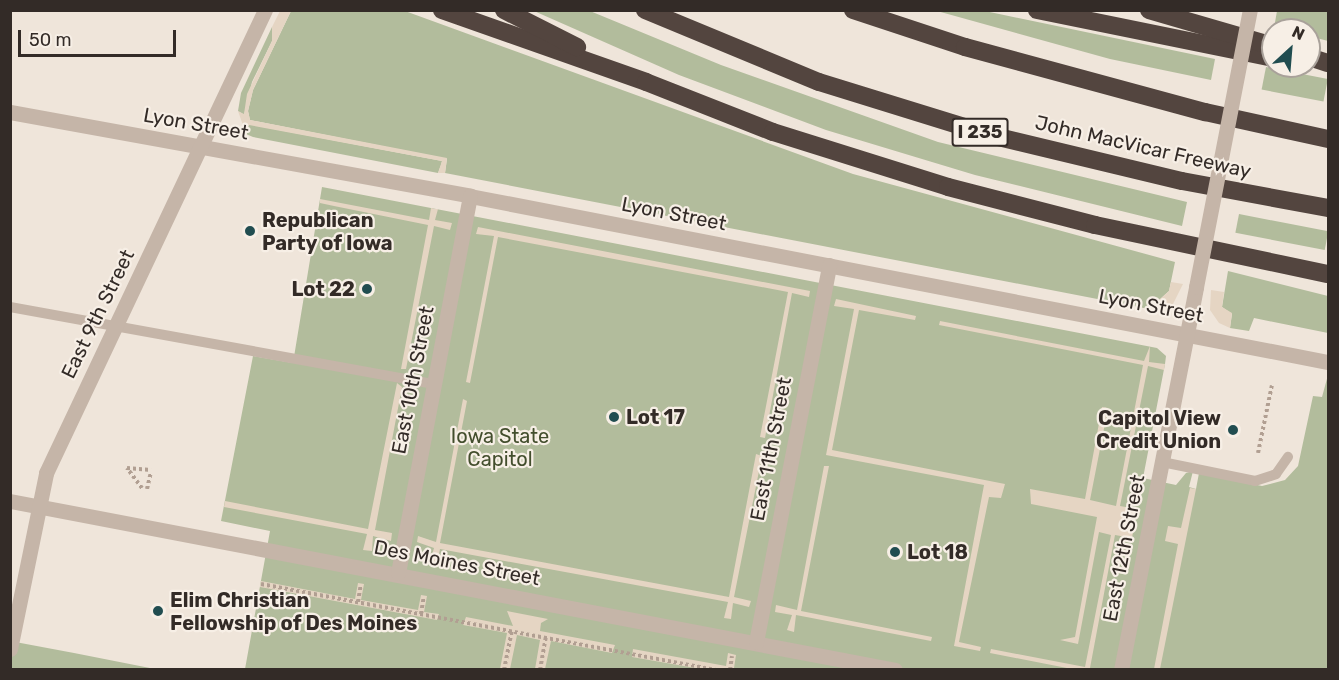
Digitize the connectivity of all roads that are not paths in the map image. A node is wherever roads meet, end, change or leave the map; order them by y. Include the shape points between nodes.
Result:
1 (265, 10) edge
2 (442, 10) edge
3 (504, 10) edge
4 (645, 10) edge
5 (854, 10) edge
6 (1037, 10) edge
7 (1149, 10) edge
8 (1250, 10) edge
9 (1261, 43) edge
10 (1261, 56) edge
11 (646, 82) junction
12 (10, 112) edge
13 (1329, 139) edge
14 (202, 145) junction
15 (470, 196) junction
16 (1329, 208) edge
17 (829, 265) junction
18 (1329, 274) edge
19 (10, 307) edge
20 (115, 326) junction
21 (1186, 334) junction
22 (1329, 362) edge
23 (434, 384) junction
24 (1288, 457) dead end
25 (1162, 462) junction
26 (10, 501) edge
27 (38, 506) junction
28 (398, 573) junction
29 (756, 642) junction
30 (10, 650) edge
31 (895, 669) edge
32 (1121, 669) edge

1 - 14 street, East 9th Street
2 - 11 highway
3 - 11 highway
4 - 16 highway, John MacVicar Freeway / I 235 via 819,82 990,135 1182,181
5 - 13 highway via 965,47 1205,112
6 - 10 highway
7 - 9 highway
8 - 21 street, East 12th Street, bridge
11 - 18 highway via 772,132 948,187 1095,225
12 - 14 street, Lyon Street
14 - 15 street, Lyon Street
14 - 20 street, East 9th Street
15 - 17 street, Lyon Street
15 - 23 street, East 10th Street
17 - 21 street, Lyon Street
17 - 29 street, East 11th Street
19 - 20 lane
20 - 23 lane
20 - 27 street, East 9th Street via 49,466
21 - 22 street, Lyon Street
21 - 25 street, East 12th Street
23 - 28 street, East 10th Street
24 - 25 lane via 1276,474 1255,481
25 - 32 street, East 12th Street
26 - 27 street, Des Moines Street
27 - 28 street, Des Moines Street
27 - 30 street, East 9th Street
28 - 29 street, Des Moines Street
29 - 31 street, Des Moines Street

